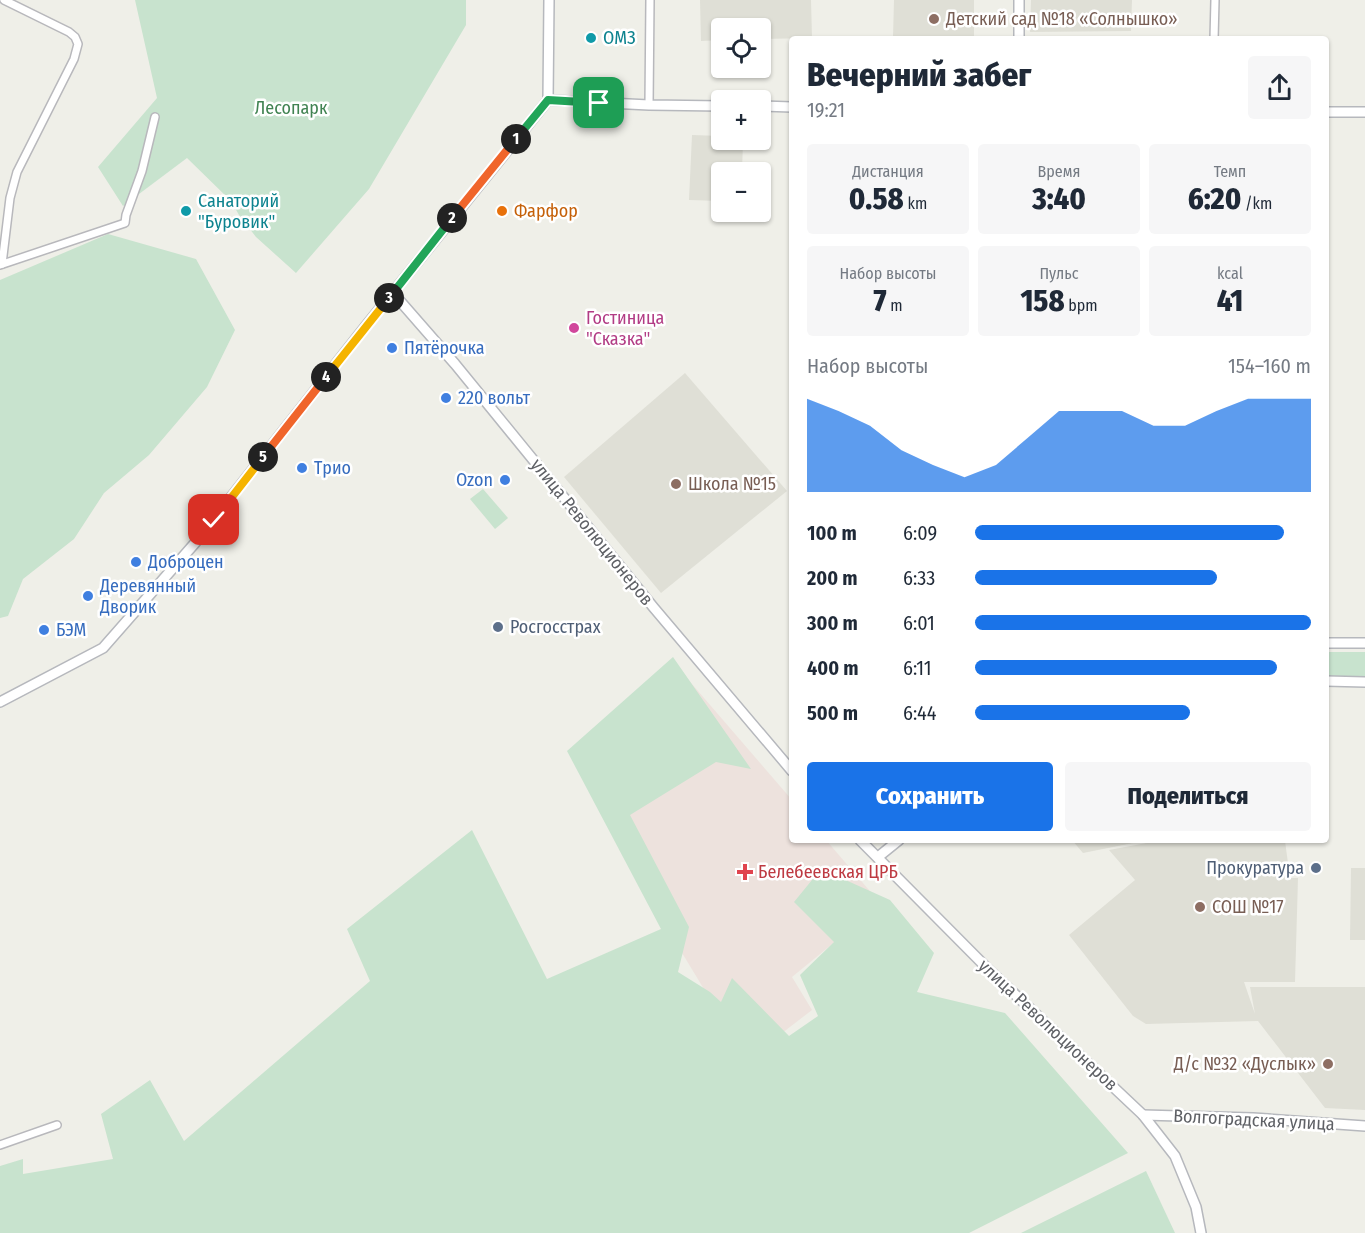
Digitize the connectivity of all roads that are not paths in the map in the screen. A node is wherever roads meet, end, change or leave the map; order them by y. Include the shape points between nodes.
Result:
1 (4, 0) edge
2 (549, 0) edge
3 (650, 0) edge
4 (1020, 0) edge
5 (1215, 0) edge
6 (0, 6) edge
7 (1019, 36) edge
8 (1214, 36) edge
9 (548, 100) junction
10 (650, 105) junction
11 (711, 106) edge
12 (771, 106) edge
13 (789, 106) edge
14 (1329, 112) edge
15 (1365, 112) edge
16 (155, 117) dead end
17 (1, 265) edge
18 (393, 293) junction
19 (1329, 643) edge
20 (1365, 643) edge
21 (1329, 681) edge
22 (1365, 681) edge
23 (0, 702) edge
24 (789, 767) edge
25 (863, 843) edge
26 (895, 843) edge
27 (878, 857) junction
28 (1143, 1115) junction
29 (57, 1125) dead end
30 (1365, 1126) edge
31 (0, 1145) edge
32 (1201, 1233) edge

1 - 6 street
1 - 17 street via 69,32 78,44 16,172
2 - 9 main road
3 - 10 street
4 - 7 main road
5 - 8 street
9 - 10 main road
9 - 18 main road
10 - 11 main road
12 - 13 main road
14 - 15 main road
16 - 17 street via 125,223
18 - 23 main road via 195,543 104,648
18 - 24 main road, улица Революционеров
19 - 20 main road
21 - 22 main road
25 - 27 main road, улица Революционеров
26 - 27 main road
27 - 28 main road, улица Революционеров via 987,968
28 - 30 main road, Волгоградская улица
28 - 32 main road, улица Революционеров via 1175,1156 1196,1207
29 - 31 street

